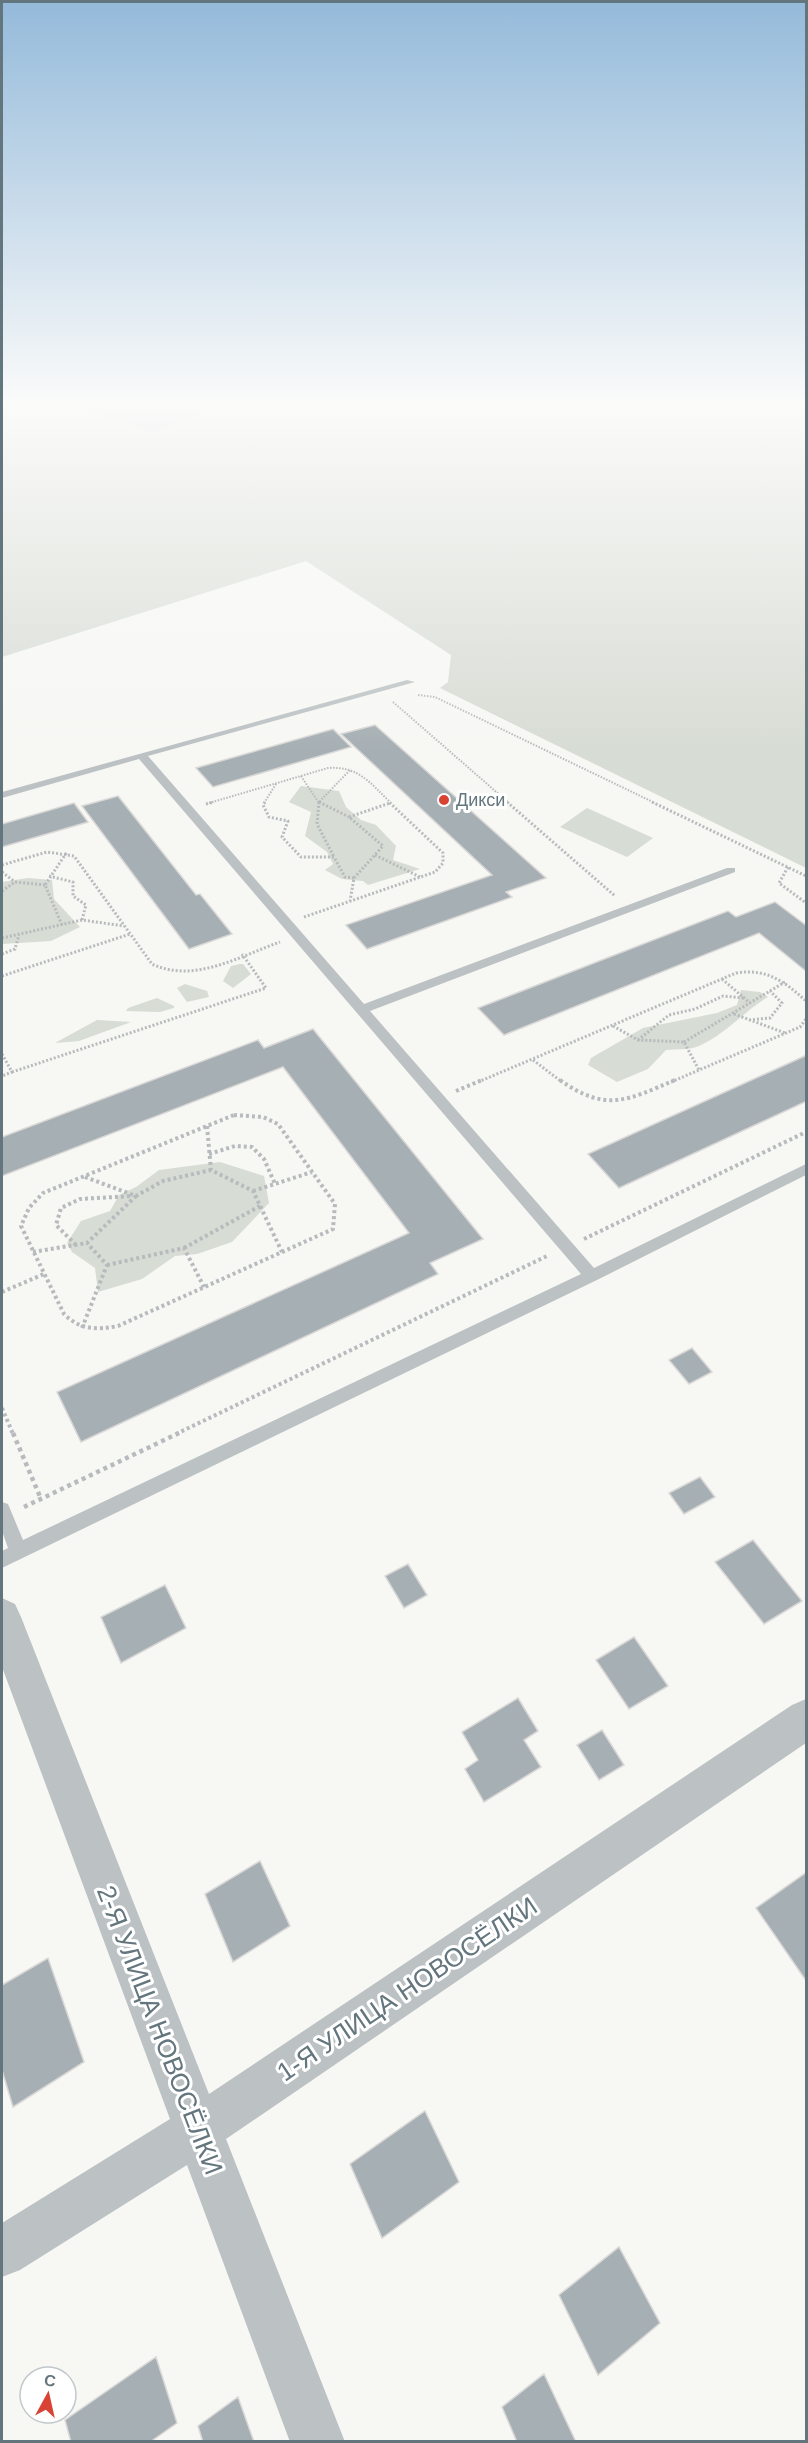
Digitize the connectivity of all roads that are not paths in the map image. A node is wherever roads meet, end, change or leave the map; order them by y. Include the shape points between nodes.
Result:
1 (410, 682) dead end
2 (141, 755) junction
3 (2, 795) edge
4 (731, 870) dead end
5 (362, 1010) junction
6 (807, 1169) edge
7 (592, 1276) junction
8 (3, 1514) edge
9 (19, 1552) junction
10 (2, 1560) edge
11 (2, 1617) edge
12 (807, 1719) edge
13 (198, 2130) junction
14 (2, 2252) edge
15 (318, 2442) edge

1 - 2 lane
2 - 3 lane
2 - 5 lane
4 - 5 lane
5 - 7 lane
6 - 7 lane
7 - 9 lane
8 - 9 lane
9 - 10 lane
11 - 13 street, 2-Я УЛИЦА НОВОСЁЛКИ
12 - 13 street, 1-Я УЛИЦА НОВОСЁЛКИ
13 - 14 street, 1-Я УЛИЦА НОВОСЁЛКИ
13 - 15 street, 2-Я УЛИЦА НОВОСЁЛКИ

